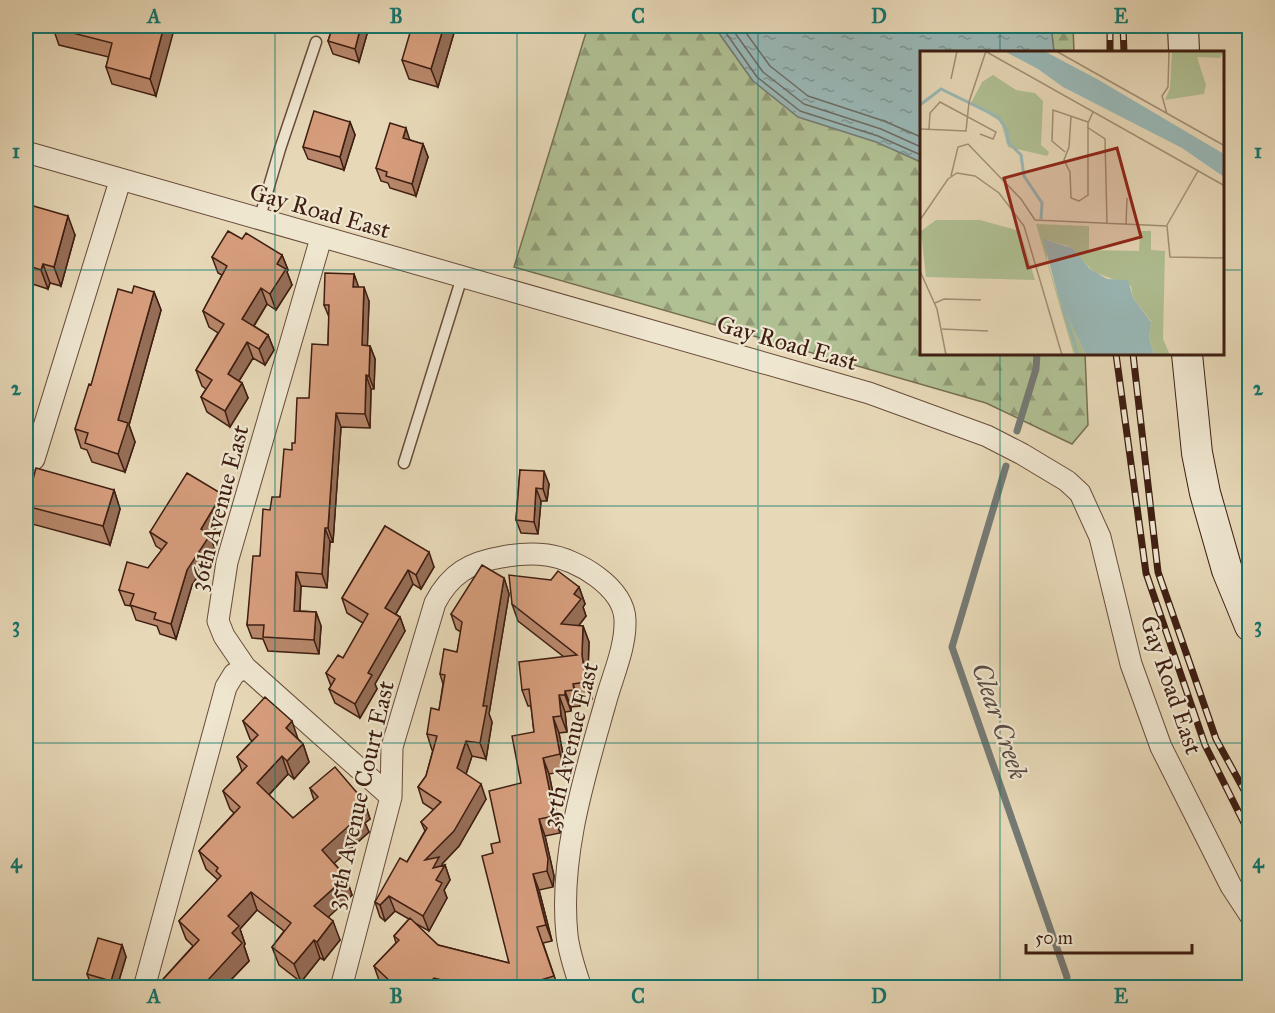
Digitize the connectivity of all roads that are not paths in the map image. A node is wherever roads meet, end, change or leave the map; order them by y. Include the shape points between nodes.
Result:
1 (1183, 26) edge
2 (316, 42) dead end
3 (1184, 51) edge
4 (26, 152) edge
5 (120, 181) junction
6 (259, 220) junction
7 (321, 238) junction
8 (462, 277) junction
9 (1187, 356) edge
10 (34, 459) dead end
11 (404, 464) dead end
12 (549, 555) joint
13 (1250, 626) edge
14 (245, 666) junction
15 (391, 797) junction
16 (1250, 915) edge
17 (144, 987) edge
18 (341, 987) edge
19 (581, 987) edge

1 - 3 main road
2 - 6 lane
4 - 5 street, Gay Road East
5 - 6 street, Gay Road East
5 - 10 street
6 - 7 street, Gay Road East
7 - 8 street, Gay Road East
7 - 14 street, 36th Avenue East via 227,562 219,621
8 - 11 lane
8 - 16 street, Gay Road East via 869,393 987,436 1067,481 1080,494 1100,537 1131,664 1161,747 1230,886
9 - 13 main road via 1205,493 1227,570
12 - 15 street, 35th Avenue Court East via 521,554 482,560 454,576 442,589 392,747
12 - 19 street, 35th Avenue East via 588,570 606,582 626,620 568,858 567,936
14 - 15 street, 36th Avenue East
14 - 17 street via 226,687
15 - 18 street, 35th Avenue Court East

